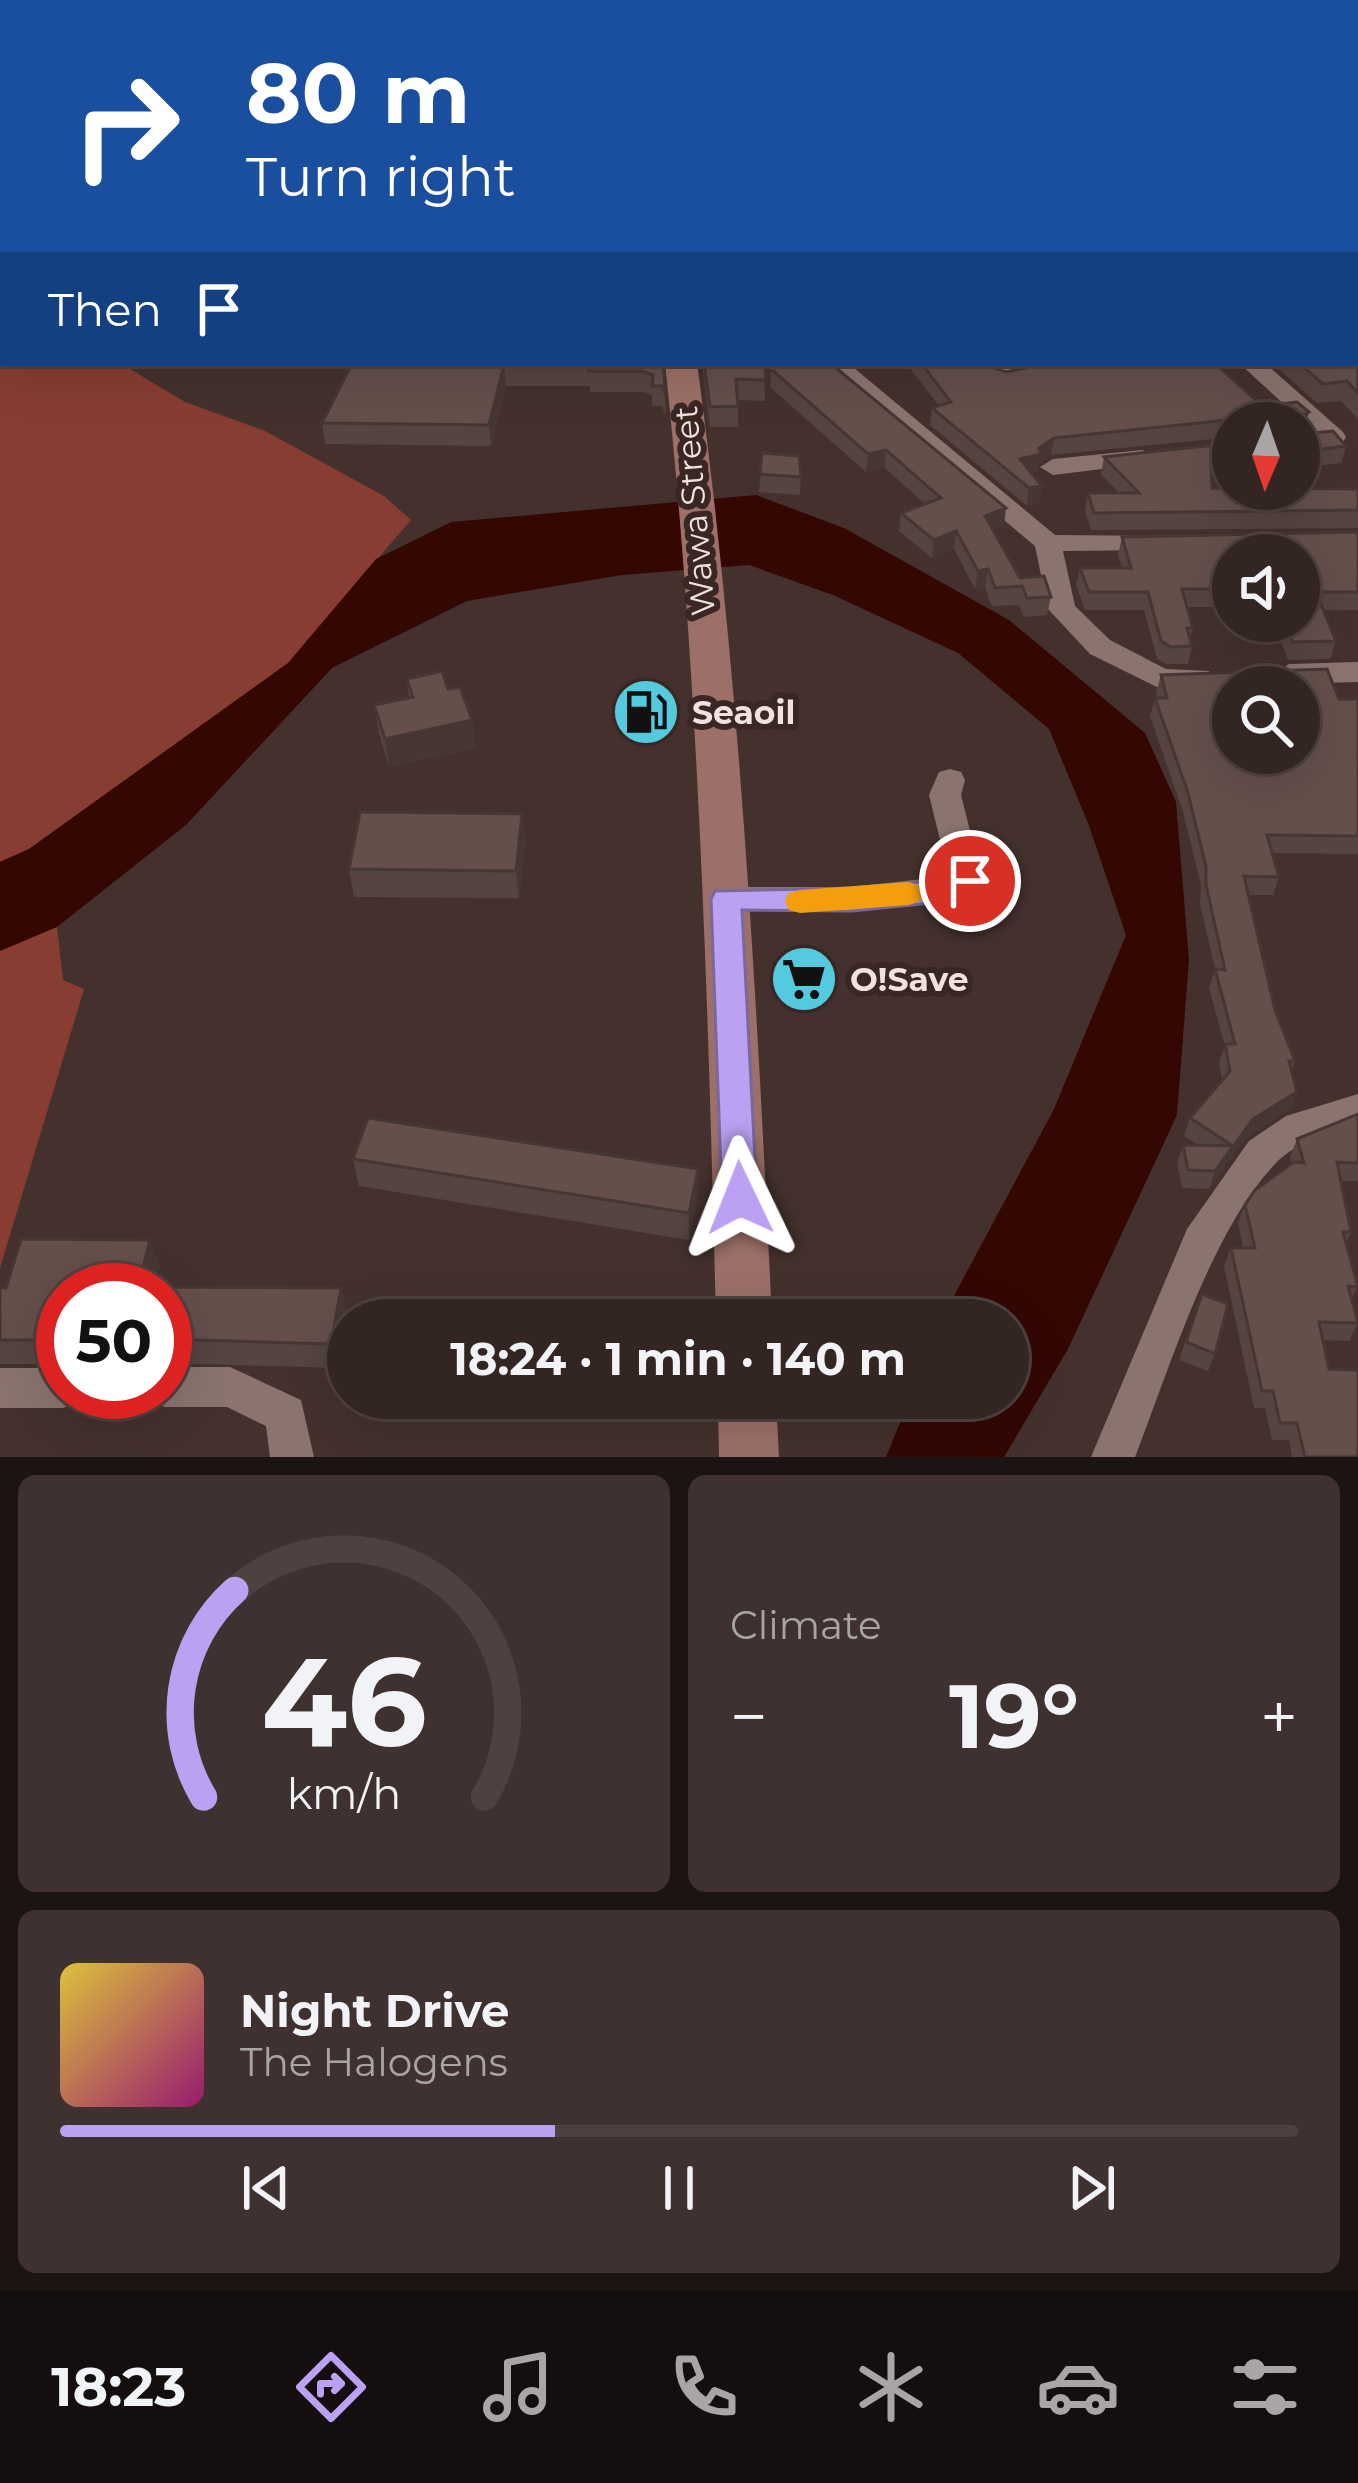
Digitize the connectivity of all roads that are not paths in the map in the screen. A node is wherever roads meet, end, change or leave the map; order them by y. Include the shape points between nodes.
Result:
1 (681, 366) edge
2 (838, 366) edge
3 (995, 366) edge
4 (1060, 366) edge
5 (1254, 366) edge
6 (1295, 402) edge
7 (1320, 425) edge
8 (1320, 439) edge
9 (1169, 455) edge
10 (1053, 467) dead end
11 (1191, 542) edge
12 (1048, 543) junction
13 (1320, 674) edge
14 (1357, 674) edge
15 (1212, 677) edge
16 (950, 780) dead end
17 (726, 899) junction
18 (1358, 1109) edge
19 (743, 1299) edge
20 (0, 1388) edge
21 (36, 1388) edge
22 (192, 1388) edge
23 (748, 1419) edge
24 (292, 1457) edge
25 (749, 1457) edge
26 (1113, 1457) edge

1 - 17 main road, Wawa Street
2 - 12 street
3 - 4 street via 1003,377
5 - 6 street
7 - 8 street via 1334,437
9 - 10 street
11 - 12 street
12 - 15 street via 1062,609 1100,647 1161,679
13 - 14 street
16 - 17 street via 945,795 968,886 852,899
17 - 19 main road, Wawa Street
18 - 26 street via 1299,1127 1262,1152 1201,1241
20 - 21 street
22 - 24 street via 230,1387 286,1414
23 - 25 main road

